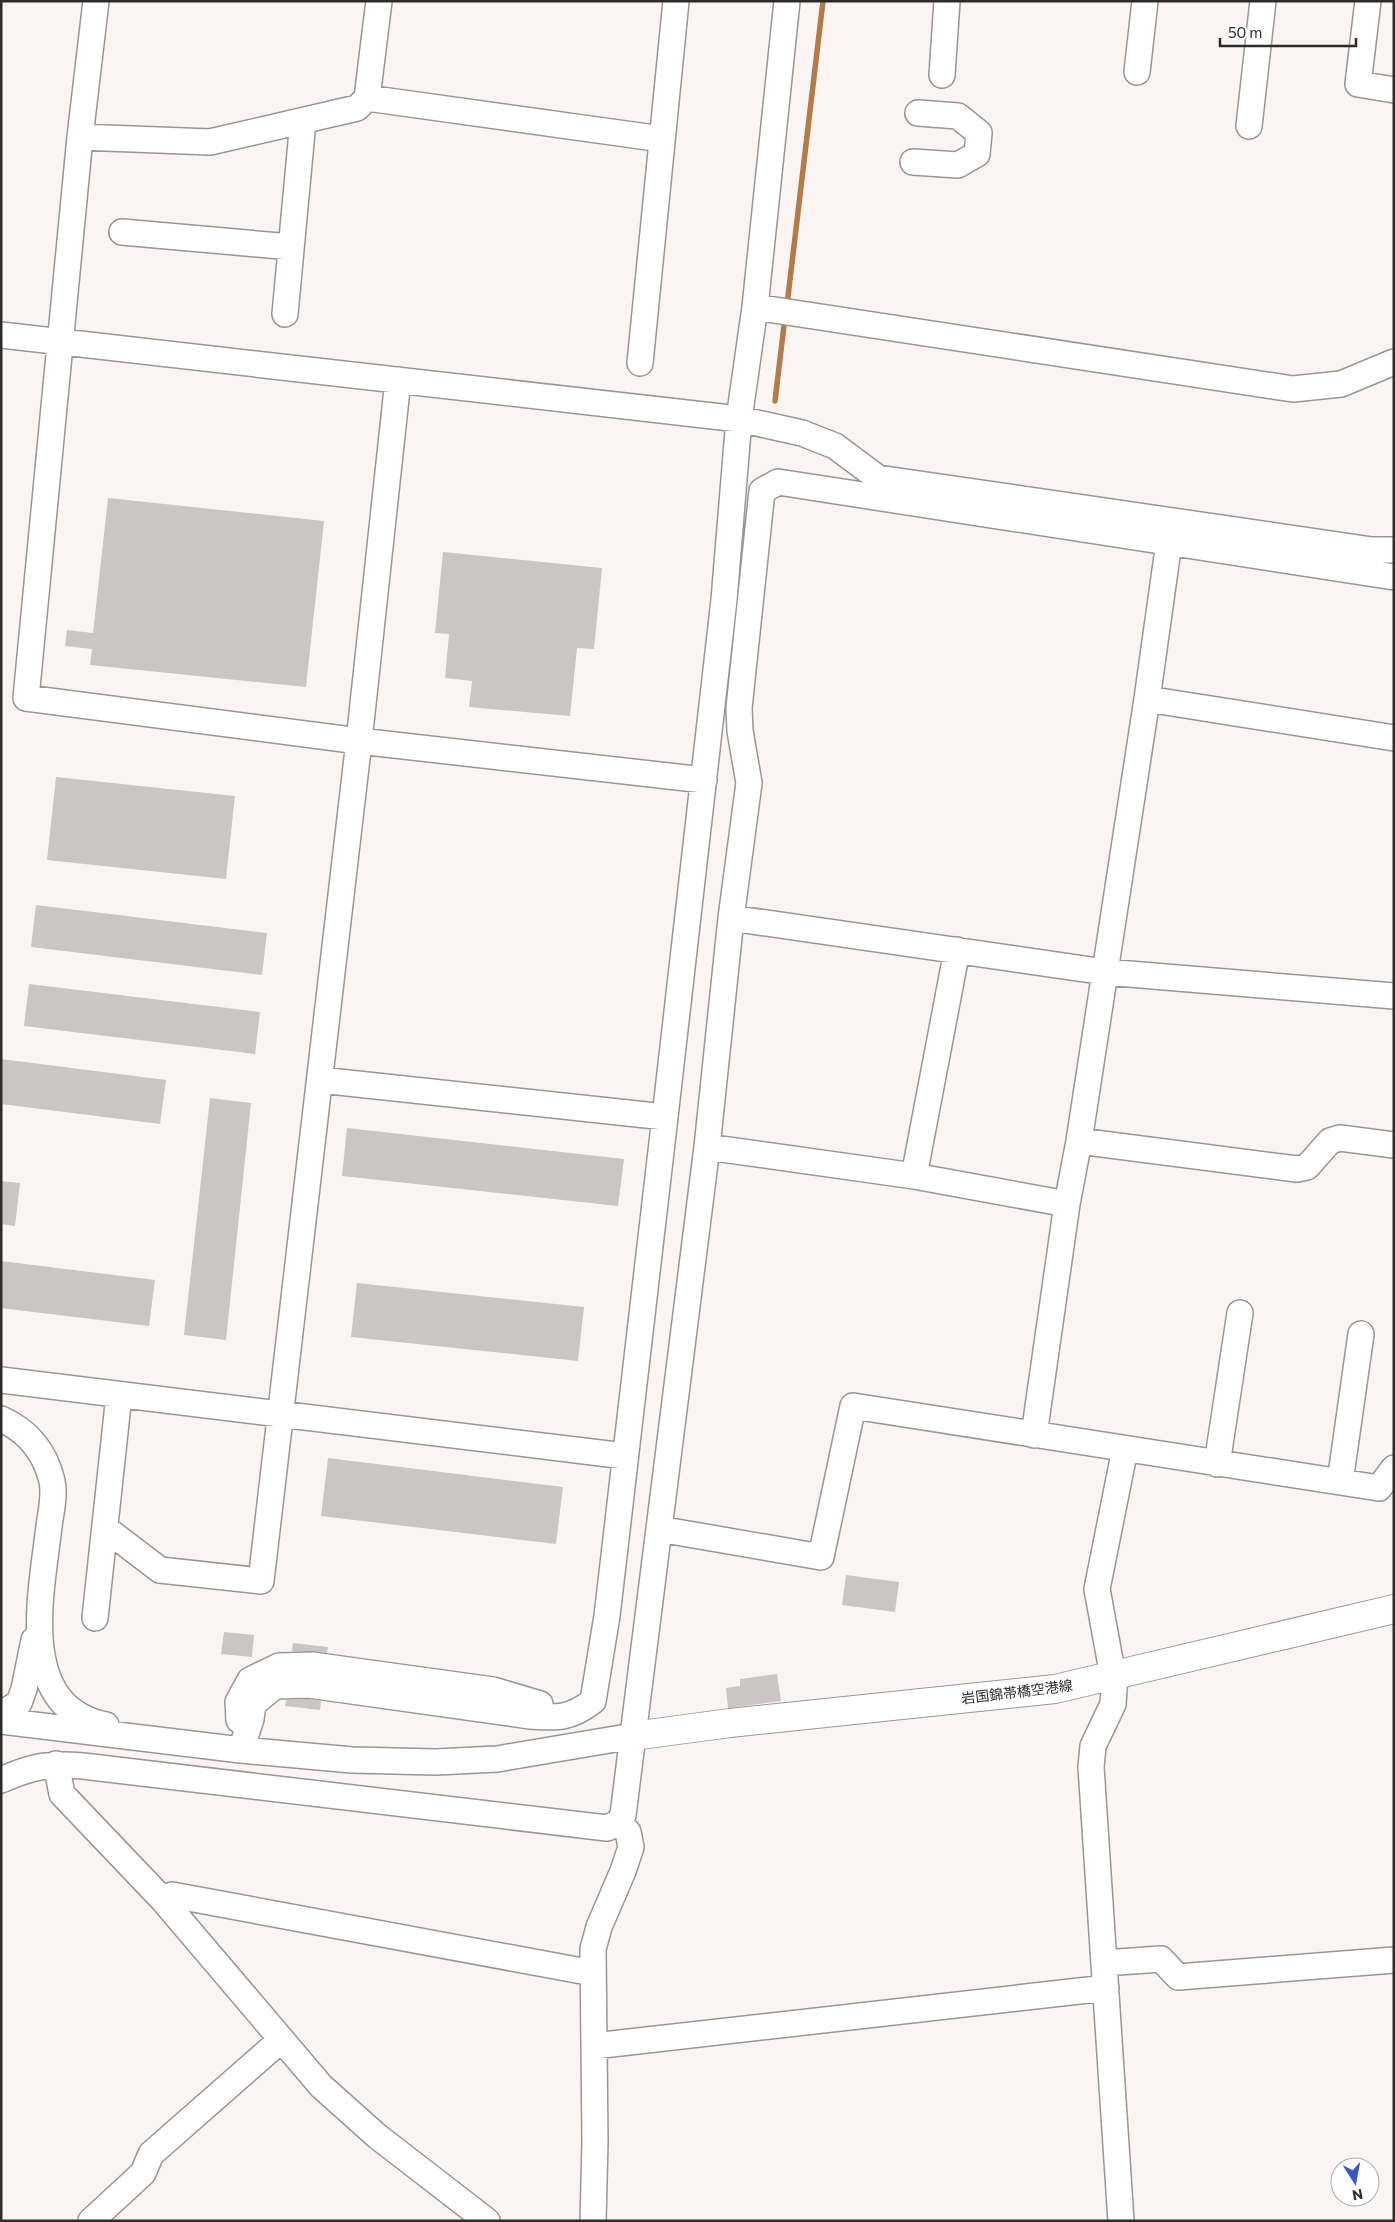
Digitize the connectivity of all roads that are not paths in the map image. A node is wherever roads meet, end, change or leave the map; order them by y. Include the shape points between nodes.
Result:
1 (96, 1) edge
2 (379, 1) edge
3 (676, 1) edge
4 (787, 1) edge
5 (947, 1) edge
6 (1144, 1) edge
7 (1263, 1) edge
8 (1368, 1) edge
9 (1137, 72) dead end
10 (942, 75) dead end
11 (1394, 90) edge
12 (367, 98) junction
13 (918, 113) dead end
14 (303, 121) junction
15 (1249, 126) dead end
16 (80, 137) junction
17 (662, 139) junction
18 (913, 162) dead end
19 (122, 232) dead end
20 (291, 247) junction
21 (755, 307) junction
22 (285, 314) dead end
23 (1, 335) edge
24 (60, 341) junction
25 (1394, 362) edge
26 (640, 363) dead end
27 (398, 380) junction
28 (739, 419) junction
29 (1169, 542) junction
30 (1386, 552) edge
31 (1394, 577) edge
32 (1147, 699) junction
33 (1394, 738) edge
34 (359, 741) junction
35 (704, 780) junction
36 (731, 918) junction
37 (957, 950) junction
38 (1106, 972) junction
39 (1394, 996) edge
40 (320, 1080) junction
41 (666, 1117) junction
42 (1079, 1141) junction
43 (1394, 1145) edge
44 (707, 1147) junction
45 (914, 1176) junction
46 (1067, 1204) junction
47 (1240, 1313) dead end
48 (1361, 1334) dead end
49 (1, 1380) edge
50 (119, 1395) junction
51 (280, 1415) junction
52 (1, 1419) edge
53 (1034, 1435) junction
54 (1125, 1449) junction
55 (625, 1456) junction
56 (1217, 1464) junction
57 (1394, 1468) edge
58 (1340, 1482) junction
59 (105, 1528) junction
60 (659, 1529) junction
61 (1394, 1609) edge
62 (40, 1614) junction
63 (95, 1618) dead end
64 (1115, 1676) junction
65 (1, 1714) edge
66 (1, 1721) edge
67 (635, 1723) junction
68 (211, 1745) junction
69 (241, 1750) junction
70 (56, 1764) junction
71 (1, 1780) edge
72 (618, 1823) junction
73 (163, 1900) junction
74 (1394, 1960) edge
75 (1104, 1963) junction
76 (592, 1971) junction
77 (1106, 1988) junction
78 (280, 2040) junction
79 (594, 2046) junction
80 (480, 2219) edge
81 (91, 2221) edge
82 (593, 2221) edge
83 (1121, 2221) edge

1 - 16 street
2 - 12 street
3 - 17 street
4 - 21 street
5 - 10 street
6 - 9 street
7 - 15 street
8 - 11 street via 1358,84
12 - 14 street via 357,108
12 - 17 street
13 - 18 street via 958,116 979,133 977,154 958,165
14 - 16 street via 210,142
14 - 20 street
16 - 24 street
17 - 26 street
19 - 20 street
20 - 22 street
21 - 25 street via 1293,389 1341,384
21 - 28 street
23 - 24 street
24 - 27 street
24 - 34 street via 26,698
27 - 28 street
27 - 34 street
28 - 30 street via 802,433 835,446 878,478
28 - 35 street via 724,600
29 - 31 street
29 - 32 street
29 - 36 street via 778,482 762,491 739,708 749,783
32 - 33 street
32 - 38 street
34 - 35 street
34 - 40 street
35 - 41 street
36 - 37 street
36 - 44 street
37 - 38 street
37 - 45 street
38 - 39 street
38 - 42 street
40 - 41 street
40 - 51 street
41 - 55 street
42 - 43 street via 1297,1169 1307,1167 1330,1141 1340,1138
42 - 46 street
44 - 45 street
44 - 60 street
45 - 46 street
46 - 53 street
47 - 56 street
48 - 58 street
49 - 50 street
50 - 51 street
50 - 59 street
51 - 55 street
51 - 59 street via 261,1582 160,1570
52 - 62 street via 27,1434 44,1457 52,1482
53 - 54 street
53 - 60 street via 853,1406 821,1557
54 - 56 street
54 - 64 street via 1097,1589
55 - 69 street via 607,1616 597,1676 586,1691 570,1703 551,1706 493,1690 312,1665 279,1666 250,1680 238,1702
56 - 58 street
57 - 58 street via 1379,1488
59 - 63 street
60 - 67 street
61 - 64 main road, 岩国錦帯橋空港線
62 - 65 street via 19,1703
62 - 68 street via 40,1654 44,1671 58,1697 78,1715 103,1724 177,1735
64 - 67 main road, 岩国錦帯橋空港線 via 1055,1689 730,1723
64 - 75 street via 1113,1704 1092,1746 1091,1767
66 - 68 street
67 - 69 street via 497,1759 436,1762 352,1760
67 - 72 street via 623,1814
68 - 69 street
70 - 71 street via 27,1769
70 - 72 street via 607,1828
70 - 73 street via 62,1794
72 - 76 street via 628,1832 631,1847 599,1926
73 - 76 street via 172,1895 572,1970
73 - 78 street
74 - 75 street via 1178,1977 1161,1959
75 - 77 street
76 - 79 street
77 - 79 street
77 - 83 street
78 - 80 street via 321,2086
78 - 81 street via 151,2154 144,2173
79 - 82 street

